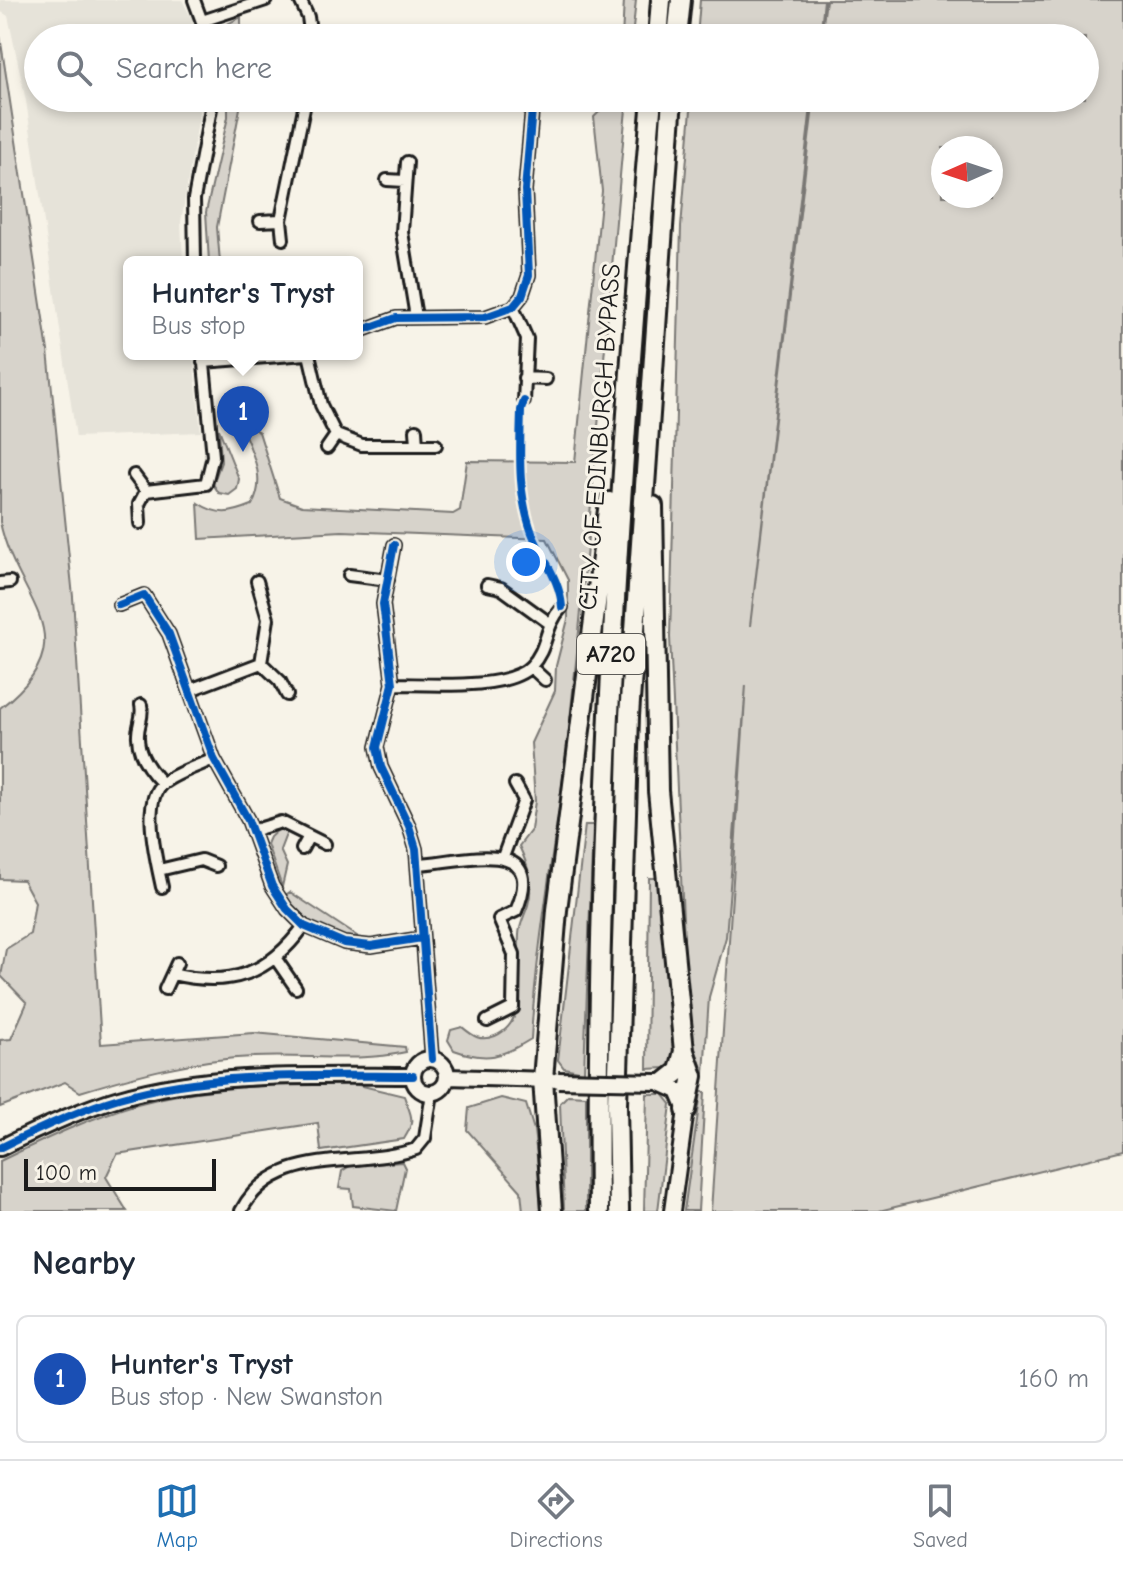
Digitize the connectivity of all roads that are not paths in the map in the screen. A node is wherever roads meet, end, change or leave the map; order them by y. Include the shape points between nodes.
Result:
1 (194, 0) edge
2 (266, 0) edge
3 (300, 0) edge
4 (661, 0) edge
5 (681, 0) edge
6 (202, 21) junction
7 (203, 24) edge
8 (309, 24) edge
9 (659, 24) edge
10 (678, 24) edge
11 (210, 112) edge
12 (303, 112) edge
13 (532, 112) edge
14 (651, 112) edge
15 (671, 112) edge
16 (407, 162) dead end
17 (387, 180) dead end
18 (405, 181) junction
19 (281, 220) junction
20 (260, 221) dead end
21 (283, 239) dead end
22 (195, 256) edge
23 (513, 307) junction
24 (633, 307) junction
25 (655, 307) junction
26 (416, 317) junction
27 (363, 330) edge
28 (203, 360) edge
29 (309, 360) edge
30 (524, 378) junction
31 (546, 379) dead end
32 (524, 401) dead end
33 (416, 430) dead end
34 (336, 435) junction
35 (417, 445) junction
36 (436, 445) dead end
37 (327, 448) dead end
38 (134, 475) dead end
39 (146, 491) junction
40 (140, 523) dead end
41 (394, 545) dead end
42 (349, 575) dead end
43 (388, 580) junction
44 (257, 581) dead end
45 (487, 585) dead end
46 (119, 605) dead end
47 (562, 607) dead end
48 (548, 622) junction
49 (261, 663) junction
50 (531, 667) junction
51 (545, 680) dead end
52 (393, 684) junction
53 (190, 690) junction
54 (287, 695) dead end
55 (141, 705) dead end
56 (214, 759) junction
57 (162, 783) junction
58 (515, 784) dead end
59 (252, 831) junction
60 (309, 836) junction
61 (325, 844) dead end
62 (302, 849) dead end
63 (503, 857) junction
64 (418, 864) junction
65 (216, 866) dead end
66 (159, 870) junction
67 (162, 887) dead end
68 (304, 926) junction
69 (422, 938) junction
70 (276, 959) junction
71 (296, 988) dead end
72 (165, 989) dead end
73 (487, 1021) dead end
74 (684, 1051) junction
75 (432, 1059) junction
76 (413, 1076) junction
77 (447, 1077) junction
78 (550, 1080) junction
79 (661, 1082) junction
80 (432, 1093) junction
81 (686, 1110) junction
82 (0, 1148) edge
83 (241, 1211) edge
84 (552, 1211) edge
85 (599, 1211) edge
86 (619, 1211) edge
87 (672, 1211) edge

1 - 6 street
2 - 6 street
3 - 8 street
4 - 9 highway
5 - 10 highway
6 - 7 street
11 - 22 street via 194,199
12 - 19 street
13 - 23 street via 525,190 529,275
14 - 24 highway, CITY OF EDINBURGH BYPASS / A720
15 - 25 highway, CITY OF EDINBURGH BYPASS / A720
16 - 18 street
17 - 18 street
18 - 26 street via 402,232
19 - 20 street
19 - 21 street
23 - 26 street via 485,317
23 - 30 street via 527,339
24 - 78 highway via 557,910
24 - 85 highway, CITY OF EDINBURGH BYPASS / A720 via 608,702
25 - 74 highway via 658,776
25 - 86 highway, CITY OF EDINBURGH BYPASS / A720 via 629,716 617,1105
26 - 27 street
28 - 39 street via 213,456 206,484
29 - 34 street
30 - 31 street
30 - 32 street
33 - 35 street
34 - 35 street via 362,445
34 - 37 street
35 - 36 street
38 - 39 street
39 - 40 street via 139,504
41 - 43 street
42 - 43 street
43 - 52 street via 384,612
44 - 49 street via 268,619
45 - 48 street
46 - 53 street via 144,595 169,634
47 - 48 street
48 - 50 street via 544,644
49 - 53 street
49 - 54 street
50 - 51 street
50 - 52 street via 496,683
52 - 64 street via 377,747 409,826
53 - 56 street
55 - 57 street via 137,735 142,757
56 - 57 street
56 - 59 street
57 - 66 street via 150,811
58 - 63 street via 524,800
59 - 60 street via 281,822
59 - 68 street via 276,895
60 - 61 street
60 - 62 street
63 - 64 street via 478,854
63 - 73 street via 517,869 522,885 516,911 499,919 514,954 513,1008
64 - 69 street
65 - 66 street via 201,860
66 - 67 street
68 - 69 street via 354,945
68 - 70 street
69 - 75 street
70 - 71 street
70 - 72 street via 220,980 175,968
74 - 79 highway via 679,1071
74 - 81 highway via 693,1076
75 - 76 street via 417,1065
75 - 77 street via 445,1067
76 - 80 street via 421,1090
76 - 82 street via 236,1078 135,1095
77 - 78 street
77 - 80 street
78 - 79 street, bridge
78 - 84 highway
79 - 81 street via 678,1091
80 - 83 street via 425,1138 416,1149 286,1170 259,1189
81 - 87 street

